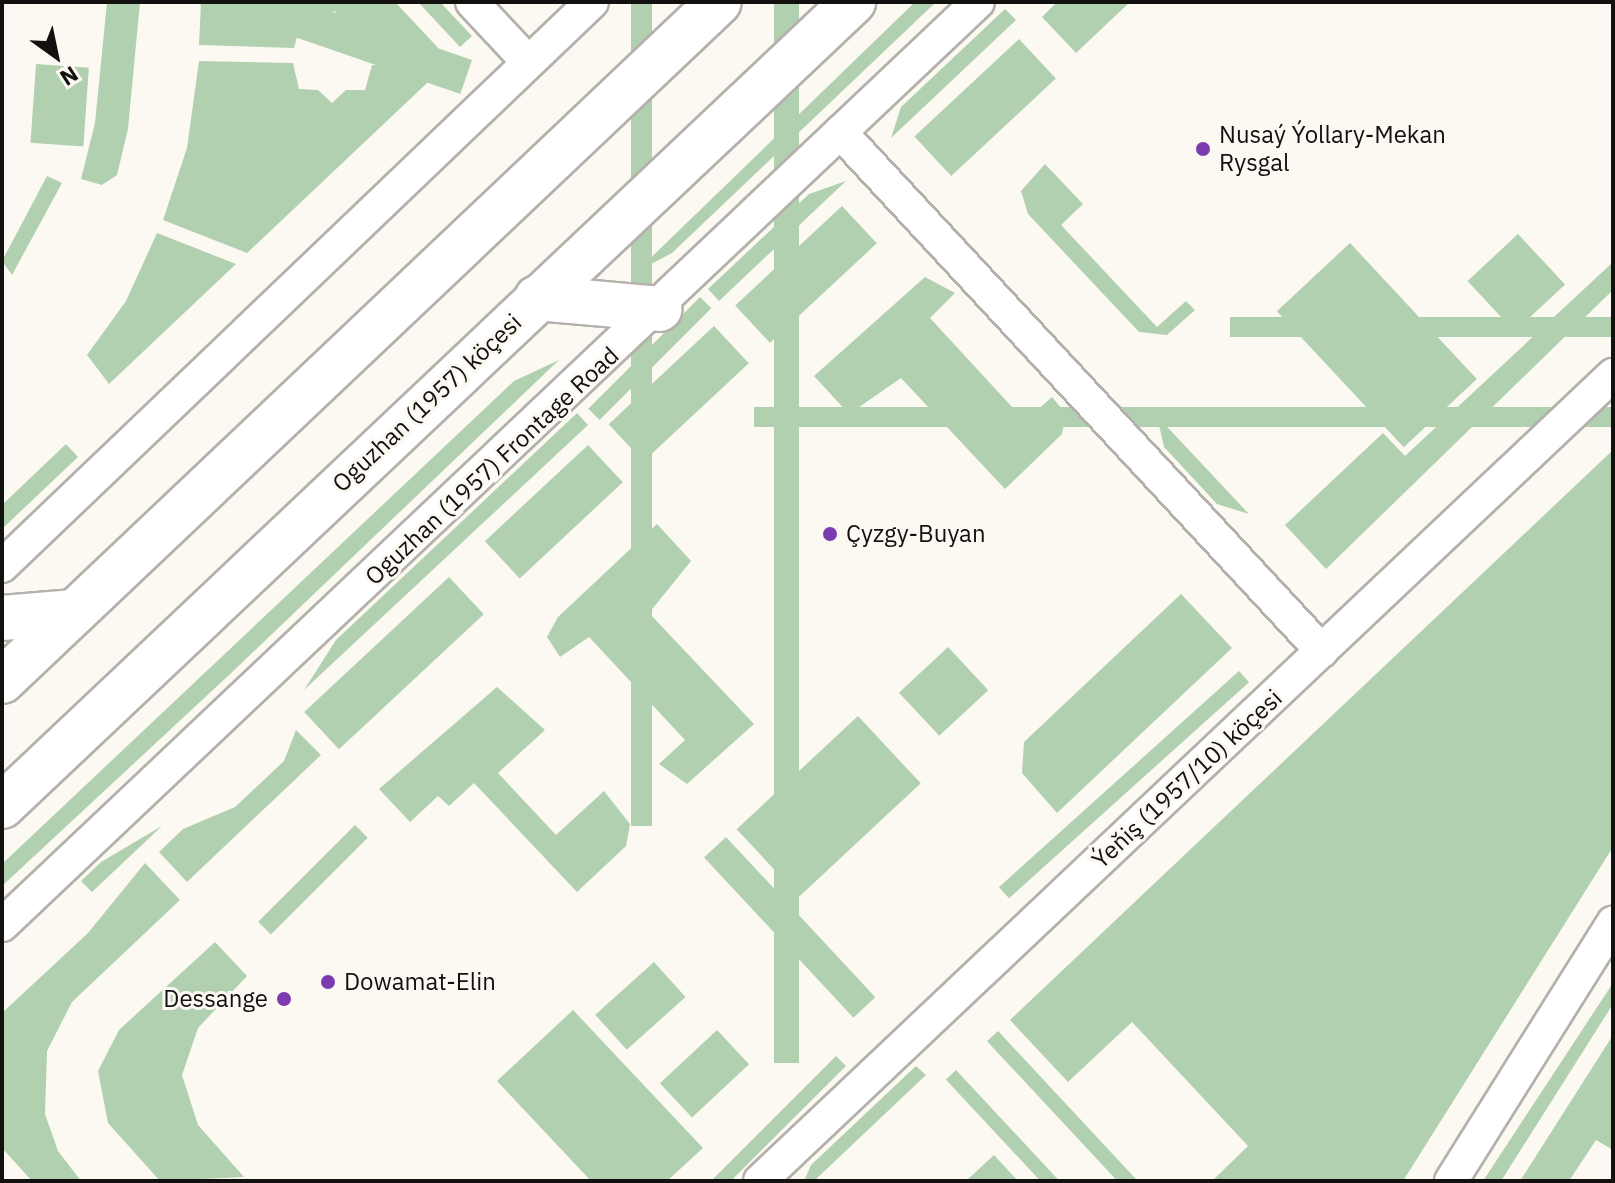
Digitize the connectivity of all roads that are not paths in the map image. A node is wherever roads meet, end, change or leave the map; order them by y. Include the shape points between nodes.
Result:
1 (472, 2) edge
2 (592, 2) edge
3 (719, 2) edge
4 (853, 2) edge
5 (978, 2) edge
6 (528, 62) junction
7 (840, 132) junction
8 (537, 298) junction
9 (660, 309) junction
10 (1613, 375) edge
11 (2, 566) edge
12 (75, 612) junction
13 (2, 618) edge
14 (1322, 651) junction
15 (2, 681) edge
16 (2, 806) edge
17 (1613, 923) edge
18 (2, 925) edge
19 (760, 1181) edge
20 (1451, 1181) edge

1 - 6 street
2 - 6 street
3 - 12 main road
4 - 8 main road, Oguzhan (1957) köçesi
5 - 7 street, Oguzhan (1957) Frontage Road
6 - 11 street
7 - 9 street, Oguzhan (1957) Frontage Road
7 - 14 street
8 - 9 main road
8 - 16 main road, Oguzhan (1957) köçesi
9 - 18 street, Oguzhan (1957) Frontage Road
10 - 14 street, Ýeňiş (1957/10) köçesi
12 - 13 main road
12 - 15 main road
14 - 19 street, Ýeňiş (1957/10) köçesi
17 - 20 street

